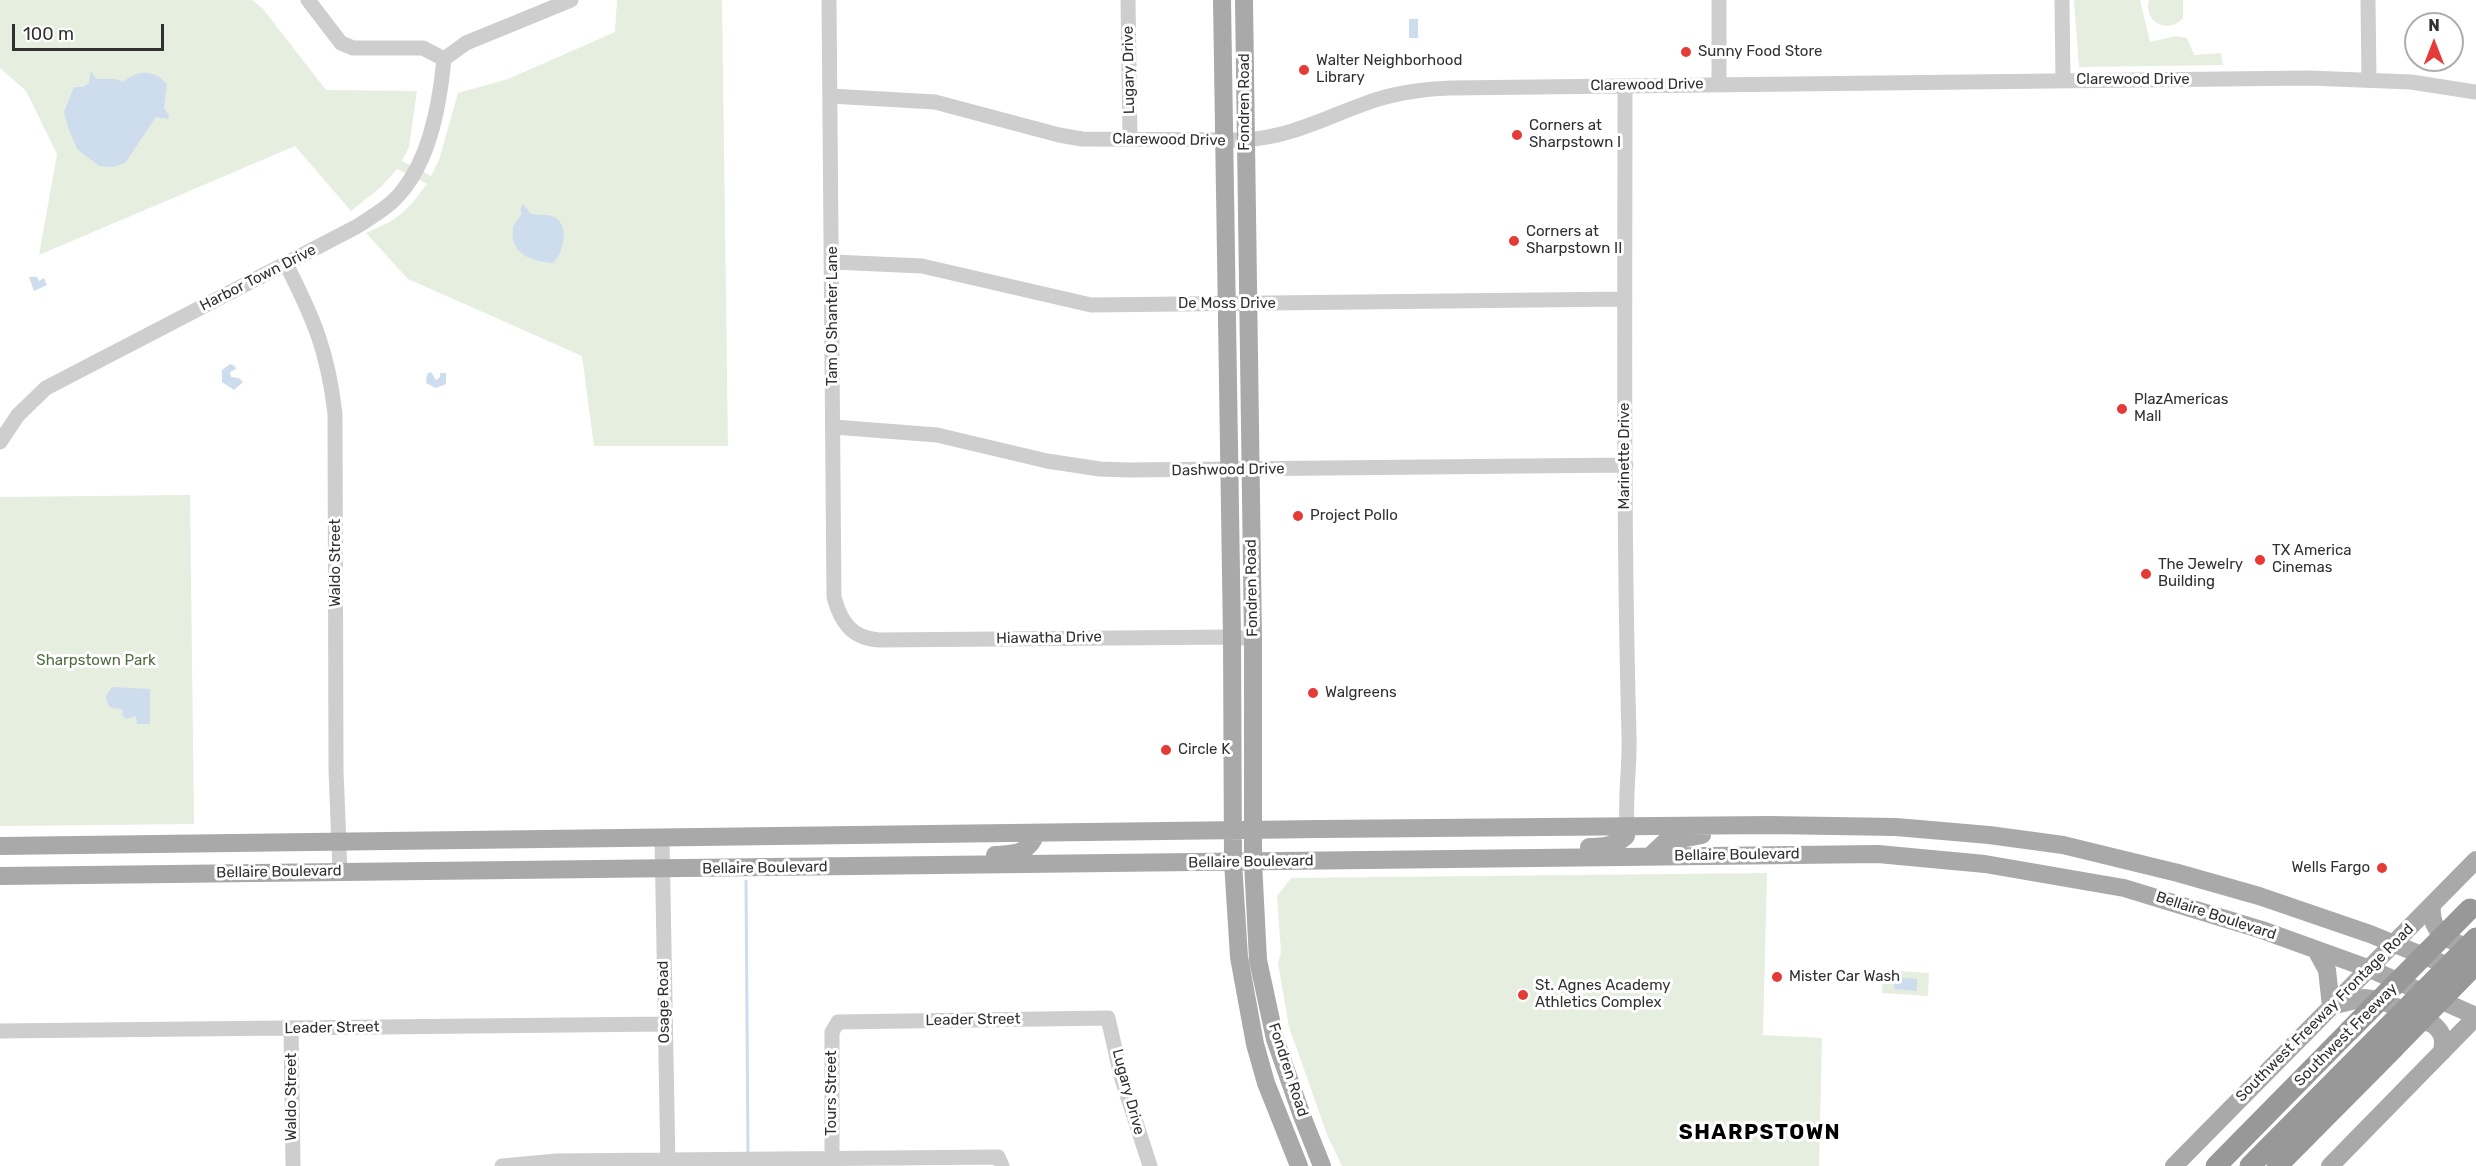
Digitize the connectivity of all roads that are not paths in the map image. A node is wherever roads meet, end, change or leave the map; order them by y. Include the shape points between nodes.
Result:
1 (308, 0) edge
2 (571, 0) edge
3 (829, 0) edge
4 (1128, 0) edge
5 (1222, 0) edge
6 (1244, 0) edge
7 (1719, 0) edge
8 (2062, 0) edge
9 (2368, 0) edge
10 (444, 59) junction
11 (2368, 80) junction
12 (2063, 81) junction
13 (1719, 84) junction
14 (1625, 86) junction
15 (2476, 92) edge
16 (830, 96) junction
17 (1130, 139) junction
18 (1223, 140) junction
19 (1244, 140) junction
20 (833, 262) junction
21 (286, 264) junction
22 (1625, 299) junction
23 (1227, 304) junction
24 (1247, 304) junction
25 (834, 428) junction
26 (0, 442) edge
27 (1626, 465) junction
28 (1230, 470) junction
29 (1250, 470) junction
30 (848, 628) joint
31 (1232, 637) junction
32 (1253, 639) junction
33 (1722, 825) junction
34 (1627, 826) junction
35 (1234, 830) junction
36 (1253, 830) junction
37 (1036, 833) junction
38 (832, 836) junction
39 (662, 838) junction
40 (339, 842) junction
41 (0, 846) edge
42 (1650, 856) junction
43 (1525, 858) junction
44 (2476, 860) edge
45 (1233, 862) junction
46 (1253, 862) junction
47 (941, 866) junction
48 (833, 867) junction
49 (662, 868) junction
50 (340, 872) junction
51 (0, 876) edge
52 (2432, 906) junction
53 (2473, 906) edge
54 (2476, 938) edge
55 (2394, 944) junction
56 (2316, 950) junction
57 (2476, 952) edge
58 (2476, 964) edge
59 (2370, 969) junction
60 (2476, 978) edge
61 (2331, 1006) junction
62 (2476, 1016) edge
63 (1108, 1018) joint
64 (838, 1022) joint
65 (664, 1024) junction
66 (291, 1028) junction
67 (0, 1031) edge
68 (1275, 1039) junction
69 (1255, 1044) junction
70 (2384, 1044) junction
71 (2442, 1052) junction
72 (1000, 1162) edge
73 (668, 1163) edge
74 (832, 1163) edge
75 (293, 1166) edge
76 (502, 1166) edge
77 (1150, 1166) edge
78 (1299, 1166) edge
79 (1322, 1166) edge
80 (2174, 1166) edge
81 (2216, 1166) edge
82 (2250, 1166) edge
83 (2277, 1166) edge
84 (2330, 1166) edge

1 - 10 street via 341,43 353,48 429,50
2 - 10 street via 466,43
3 - 16 street, Tam O Shanter Lane
4 - 17 street, Lugary Drive
5 - 18 main road, Fondren Road
6 - 19 main road, Fondren Road
7 - 13 street
8 - 12 street
9 - 11 street
10 - 21 street, Harbor Town Drive via 442,84 426,145 403,190 379,213
11 - 12 street, Clarewood Drive
11 - 15 street, Clarewood Drive
12 - 13 street, Clarewood Drive
13 - 14 street, Clarewood Drive
14 - 19 street, Clarewood Drive via 1411,92 1364,104 1296,132
14 - 22 street, Marinette Drive
16 - 17 street, Clarewood Drive via 934,102 1059,135
16 - 20 street, Tam O Shanter Lane
17 - 18 street, Clarewood Drive
18 - 19 street, Clarewood Drive
18 - 23 main road, Fondren Road
19 - 24 main road, Fondren Road
20 - 23 street, De Moss Drive via 922,266 1091,305
20 - 25 street, Tam O Shanter Lane
21 - 26 street, Harbor Town Drive via 46,388 18,415
21 - 40 street, Waldo Street via 318,332 334,414
22 - 24 street, De Moss Drive
22 - 27 street, Marinette Drive
23 - 24 street, De Moss Drive
23 - 28 main road, Fondren Road
24 - 29 main road, Fondren Road
25 - 28 street, Dashwood Drive via 937,435 1100,469
25 - 30 street, Tam O Shanter Lane via 834,597
27 - 29 street, Dashwood Drive
27 - 34 street, Marinette Drive
28 - 29 street, Dashwood Drive
28 - 31 main road, Fondren Road
29 - 32 main road, Fondren Road
30 - 31 street, Hiawatha Drive via 879,640
31 - 32 street, Hiawatha Drive
31 - 35 main road, Fondren Road
32 - 36 main road, Fondren Road
33 - 34 main road, Bellaire Boulevard
33 - 42 main road via 1705,835 1665,842
33 - 55 main road, Bellaire Boulevard via 1896,827 2063,845 2259,896
34 - 36 main road, Bellaire Boulevard
34 - 43 main road via 1626,836 1606,846 1551,849
35 - 36 main road, Bellaire Boulevard
35 - 37 main road, Bellaire Boulevard
35 - 45 main road, Fondren Road
36 - 46 main road, Fondren Road
37 - 38 main road, Bellaire Boulevard
37 - 47 main road via 1032,843 1016,854 966,856
38 - 39 main road, Bellaire Boulevard
38 - 48 main road
39 - 40 main road, Bellaire Boulevard
39 - 49 street, Osage Road
40 - 41 main road, Bellaire Boulevard
40 - 50 street, Waldo Street
42 - 43 main road, Bellaire Boulevard
42 - 56 main road, Bellaire Boulevard via 1878,854 1985,864 2124,888
43 - 46 main road, Bellaire Boulevard
44 - 52 main road, Southwest Freeway Frontage Road
45 - 46 main road, Bellaire Boulevard
45 - 47 main road, Bellaire Boulevard
45 - 69 main road, Fondren Road via 1239,957
46 - 68 main road, Fondren Road via 1258,960
47 - 48 main road, Bellaire Boulevard
48 - 49 main road, Bellaire Boulevard
49 - 50 main road, Bellaire Boulevard
49 - 65 street, Osage Road
50 - 51 main road, Bellaire Boulevard
52 - 55 main road, Southwest Freeway Frontage Road
52 - 57 main road via 2430,920 2438,933
53 - 81 highway, Southwest Freeway, bridge
54 - 70 highway, bridge
55 - 59 main road, Southwest Freeway Frontage Road
55 - 60 main road, Bellaire Boulevard
56 - 59 main road, Bellaire Boulevard
56 - 61 main road via 2327,970
58 - 70 highway, bridge
59 - 61 main road, Southwest Freeway Frontage Road
59 - 62 main road, Bellaire Boulevard
61 - 71 main road via 2380,1000 2434,1025 2444,1038
61 - 80 main road, Southwest Freeway Frontage Road
62 - 71 main road
63 - 64 street, Leader Street
63 - 77 street, Lugary Drive
64 - 74 street, Tours Street via 832,1032
65 - 66 street, Leader Street
65 - 73 street, Osage Road
66 - 67 street, Leader Street
66 - 75 street, Waldo Street
68 - 69 main road
68 - 79 main road, Fondren Road
69 - 78 main road, Fondren Road
70 - 82 highway
70 - 83 highway
71 - 84 main road
72 - 74 street
73 - 74 street
73 - 76 street via 557,1161

